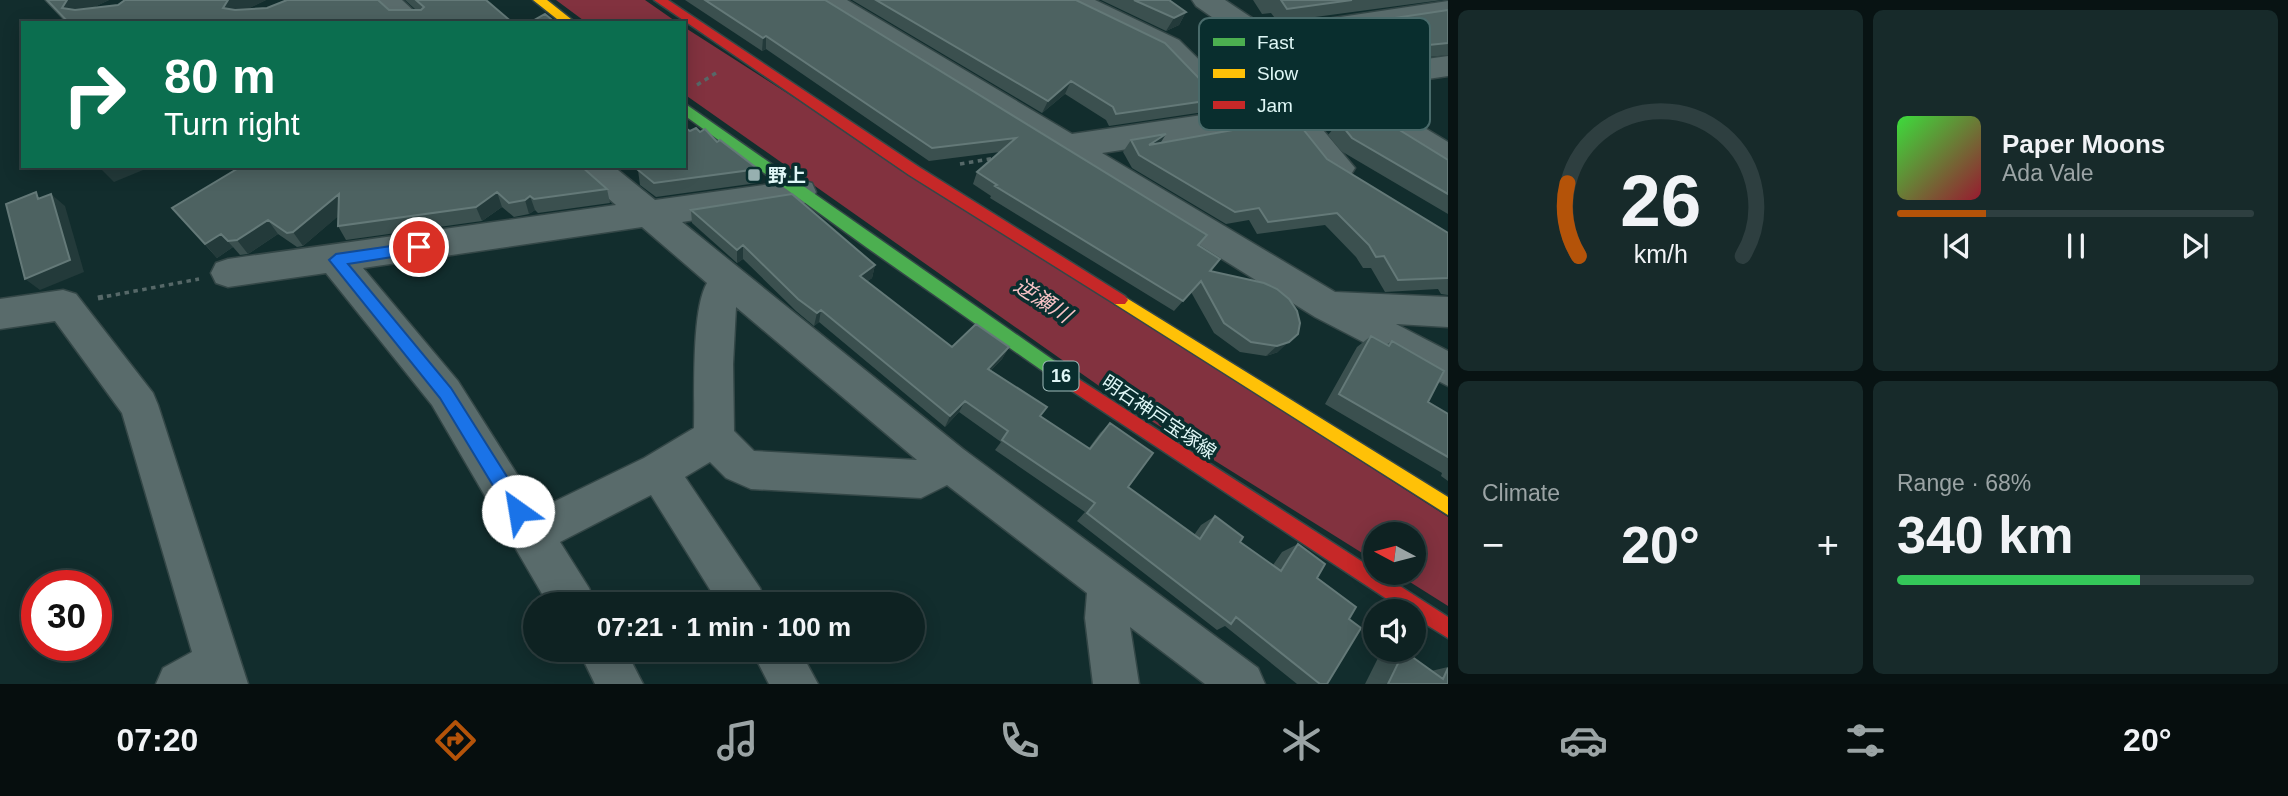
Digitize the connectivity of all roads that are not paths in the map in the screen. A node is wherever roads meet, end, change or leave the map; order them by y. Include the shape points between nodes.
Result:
1 (385, 0) edge
2 (539, 0) edge
3 (660, 0) edge
4 (827, 0) edge
5 (1072, 0) edge
6 (1206, 0) edge
7 (1448, 10) edge
8 (1233, 18) edge
9 (1395, 18) edge
10 (411, 21) edge
11 (567, 21) edge
12 (1448, 66) edge
13 (1430, 69) edge
14 (1199, 77) edge
15 (686, 109) edge
16 (1199, 126) edge
17 (1304, 130) edge
18 (1404, 130) edge
19 (1064, 147) junction
20 (1448, 157) edge
21 (593, 168) edge
22 (1361, 181) edge
23 (800, 192) junction
24 (648, 212) junction
25 (336, 260) junction
26 (228, 273) road end
27 (731, 281) junction
28 (1328, 306) junction
29 (1448, 312) edge
30 (0, 314) edge
31 (1448, 370) edge
32 (714, 438) junction
33 (949, 462) junction
34 (658, 471) junction
35 (1448, 507) edge
36 (533, 534) junction
37 (1109, 583) junction
38 (566, 592) edge
39 (736, 592) edge
40 (1448, 628) edge
41 (607, 662) edge
42 (782, 662) edge
43 (222, 673) edge
44 (179, 684) edge
45 (620, 684) edge
46 (796, 684) edge
47 (1116, 684) edge
48 (1242, 684) edge

1 - 10 street
2 - 11 street
3 - 35 street via 914,172
4 - 19 street
5 - 14 street via 1169,47
6 - 8 street
7 - 9 street
12 - 13 street
15 - 23 street, 明石神戸宝塚線 / 16
16 - 19 street
17 - 22 street via 1328,161
18 - 20 street
19 - 28 street
21 - 24 street
23 - 24 street
23 - 40 street, 明石神戸宝塚線 / 16 via 1077,387
24 - 25 street
24 - 27 street
25 - 26 street
25 - 36 street via 445,393
27 - 32 street via 719,294
27 - 33 street
28 - 29 street
28 - 31 street
30 - 43 street via 63,305 139,405
32 - 33 street via 751,470 921,479
32 - 34 street
33 - 37 street
34 - 36 street
34 - 39 street
36 - 38 street
37 - 47 street via 1107,618
37 - 48 street
41 - 45 street
42 - 46 street
43 - 44 street

